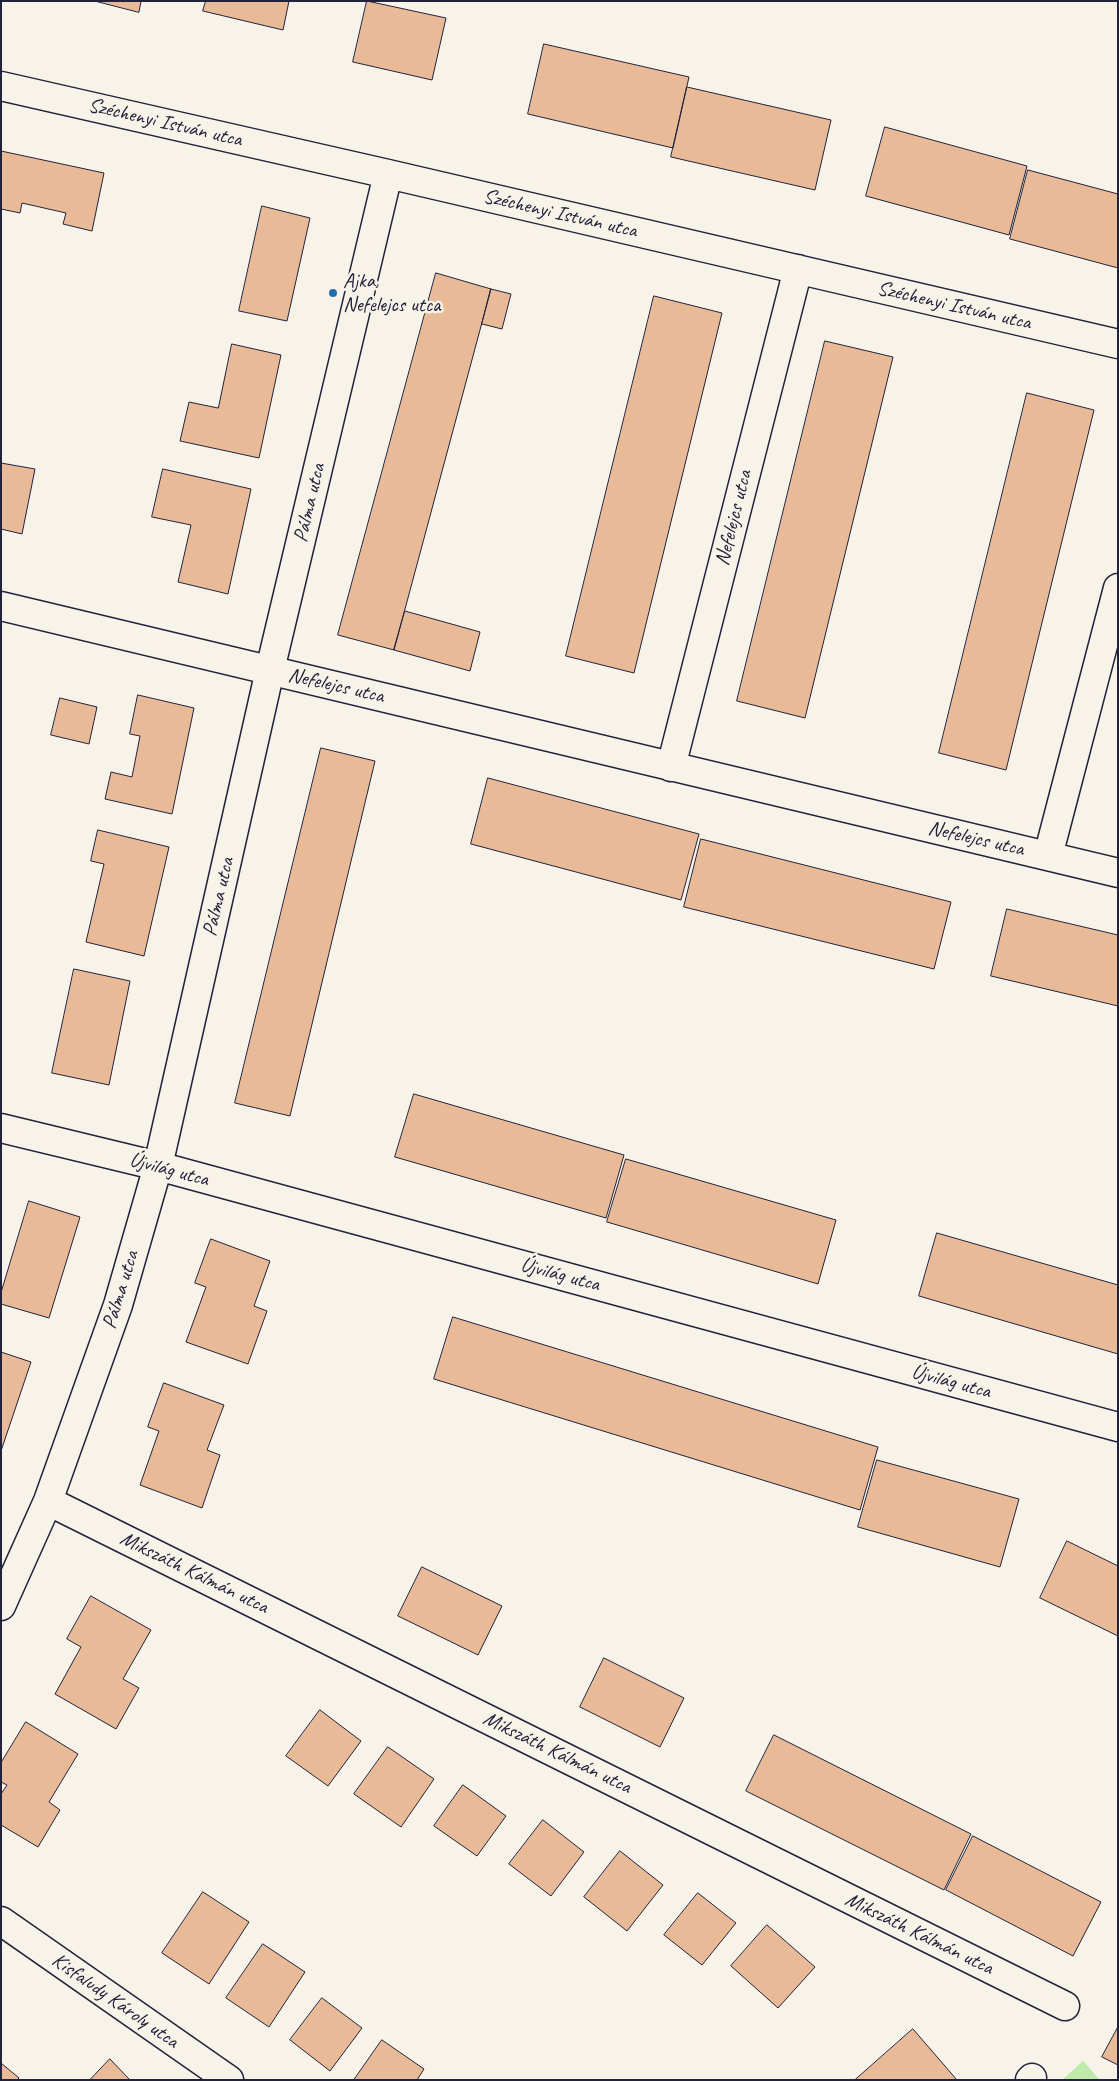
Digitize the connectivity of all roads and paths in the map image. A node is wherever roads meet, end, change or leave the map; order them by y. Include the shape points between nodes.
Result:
1 (1, 86) edge
2 (388, 174) junction
3 (798, 270) junction
4 (1118, 344) edge
5 (1118, 588) edge
6 (1, 606) edge
7 (270, 670) junction
8 (671, 767) junction
9 (1048, 856) junction
10 (1118, 873) edge
11 (1, 1128) edge
12 (158, 1166) junction
13 (1118, 1427) edge
14 (48, 1501) junction
15 (1, 1606) edge
16 (1, 1921) edge
17 (1065, 2006) dead end
18 (229, 2080) edge

1 - 2 street, Széchenyi István utca
2 - 3 street, Széchenyi István utca
2 - 7 street, Pálma utca
3 - 4 street, Széchenyi István utca
3 - 8 street, Nefelejcs utca
5 - 9 street, Nefelejcs utca
6 - 7 street, Nefelejcs utca
7 - 8 street, Nefelejcs utca
7 - 12 street, Pálma utca
8 - 9 street, Nefelejcs utca
9 - 10 street, Nefelejcs utca
11 - 12 street, Újvilág utca
12 - 13 street, Újvilág utca
12 - 14 street, Pálma utca via 118,1305
14 - 15 street, Pálma utca
14 - 17 street, Mikszáth Kálmán utca
16 - 18 street, Kisfaludy Károly utca

